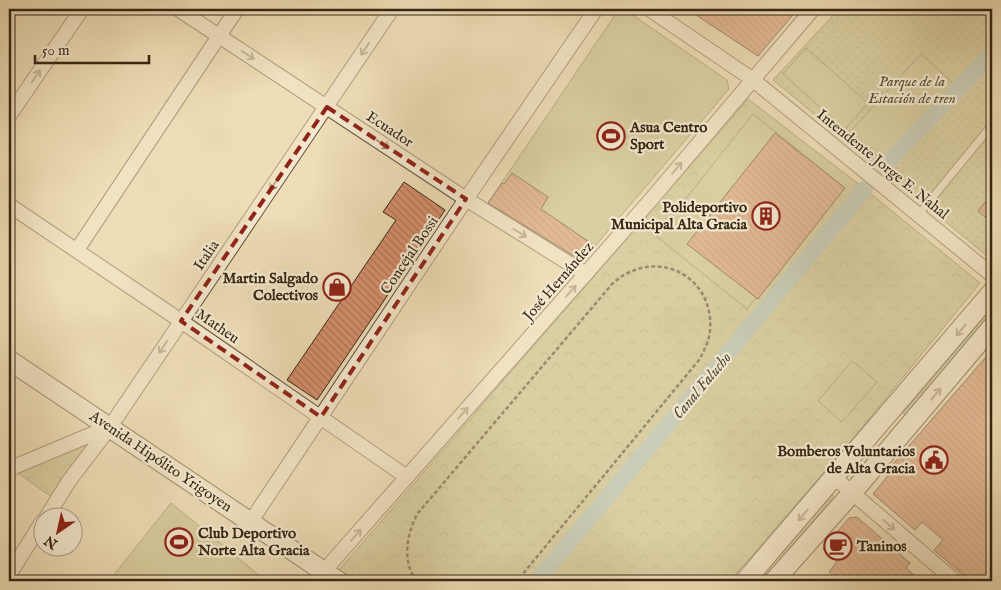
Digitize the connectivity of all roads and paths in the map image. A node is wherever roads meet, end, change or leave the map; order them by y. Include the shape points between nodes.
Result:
1 (82, 9) edge
2 (178, 9) edge
3 (237, 9) edge
4 (392, 9) edge
5 (596, 9) edge
6 (649, 9) edge
7 (813, 9) edge
8 (219, 36) junction
9 (752, 79) junction
10 (326, 107) junction
11 (9, 116) edge
12 (992, 125) edge
13 (466, 199) junction
14 (9, 205) edge
15 (919, 214) junction
16 (77, 250) junction
17 (586, 274) junction
18 (992, 275) edge
19 (992, 292) edge
20 (181, 321) junction
21 (992, 327) edge
22 (9, 360) edge
23 (888, 416) junction
24 (321, 417) junction
25 (110, 427) junction
26 (904, 431) junction
27 (9, 469) edge
28 (407, 477) junction
29 (835, 478) junction
30 (852, 493) junction
31 (52, 508) edge
32 (250, 521) junction
33 (32, 538) edge
34 (9, 575) edge
35 (331, 577) edge
36 (417, 581) edge
37 (517, 581) edge
38 (745, 581) edge
39 (774, 581) edge
40 (955, 581) edge

11 -> 1 street
2 - 8 street, Ecuador
3 - 8 street
4 -> 10 street, Italia
5 - 13 street, Concejal Bossi
6 - 9 street, Intendente Jorge E. Nahal
7 - 9 street, José Hernández
8 -> 10 street, Ecuador
8 - 16 street
9 - 15 street, Intendente Jorge E. Nahal
17 -> 9 street, José Hernández
10 -> 13 street, Ecuador
10 -> 20 street, Italia
12 - 15 lane
13 -> 17 street, Ecuador
13 - 24 street, Concejal Bossi
14 - 16 street, Matheu
15 - 18 street, Intendente Jorge E. Nahal
16 - 20 street, Matheu
28 -> 17 street, José Hernández
19 -> 23 main road
20 - 24 street, Matheu
20 -> 25 street, Italia
26 -> 21 main road
22 - 25 main road, Avenida Hipólito Yrigoyen
23 - 26 main road
23 - 29 main road
24 - 28 street, Matheu
24 - 32 street, Concejal Bossi
25 - 27 street
25 - 31 street, Italia
25 - 32 main road, Avenida Hipólito Yrigoyen
26 - 30 main road
35 -> 28 street, José Hernández via 332,562
29 - 30 street
29 -> 38 main road
30 - 39 main road
30 -> 40 street
32 - 35 main road, Avenida Hipólito Yrigoyen
33 - 34 street
36 - 37 path via 408,561 408,538 418,513 613,283 627,272 646,266 676,271 693,282 708,306 710,334 699,360

